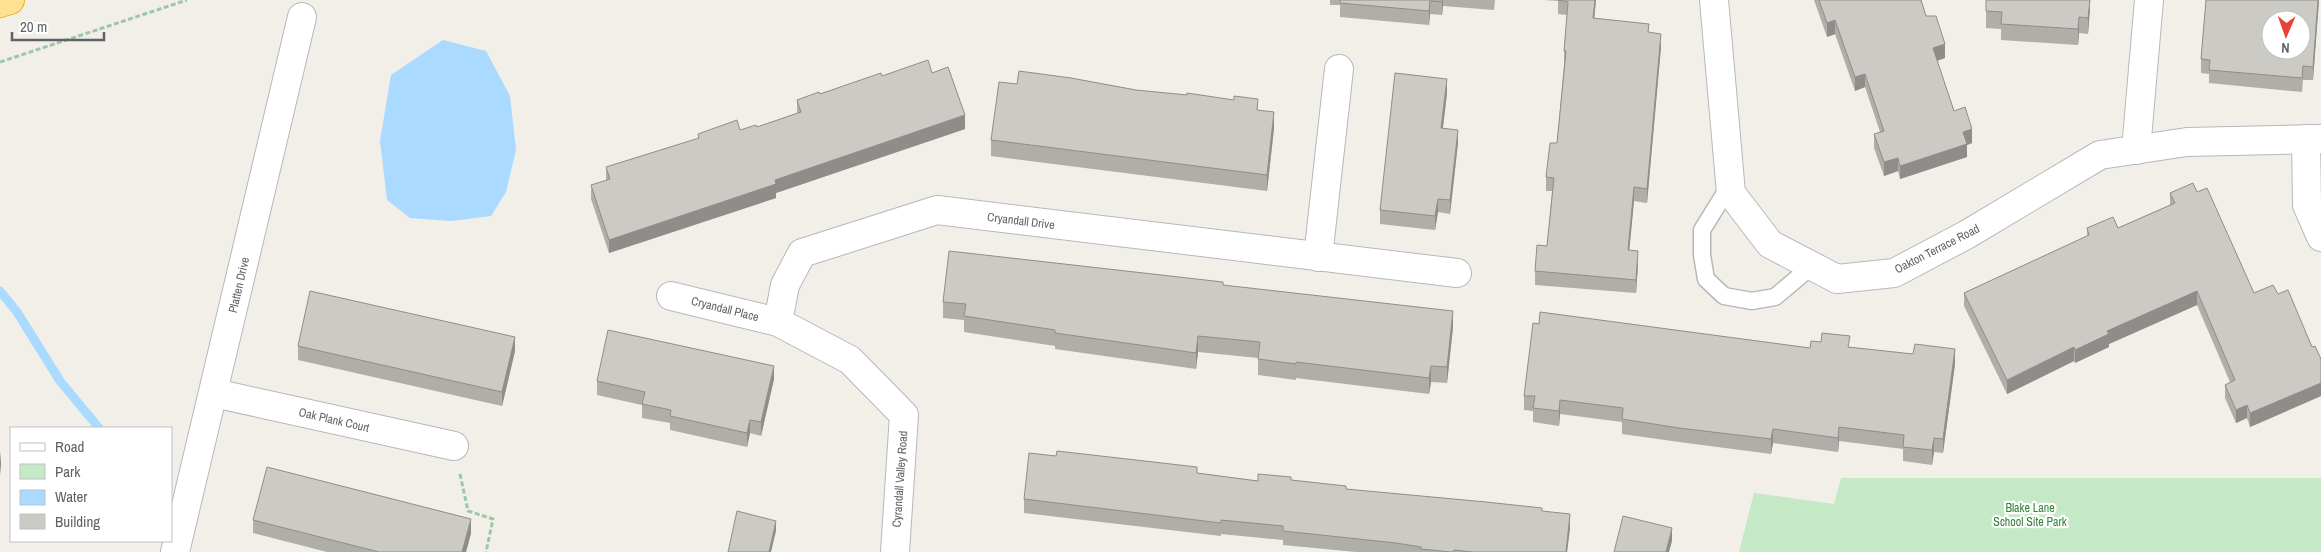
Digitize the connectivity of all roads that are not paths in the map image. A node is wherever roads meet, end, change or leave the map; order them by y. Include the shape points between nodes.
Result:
1 (10, 0) edge
2 (1714, 0) edge
3 (2149, 0) edge
4 (0, 3) edge
5 (302, 17) dead end
6 (1339, 69) dead end
7 (2313, 139) edge
8 (2136, 150) junction
9 (1730, 185) junction
10 (2321, 237) edge
11 (1318, 257) junction
12 (1812, 266) junction
13 (1457, 273) dead end
14 (671, 296) dead end
15 (778, 322) junction
16 (214, 393) junction
17 (454, 446) road end
18 (900, 551) edge
19 (175, 552) edge

1 - 4 highway
2 - 9 street, Oakton Terrace Road
3 - 8 street
5 - 16 street, Platten Drive
6 - 11 street
7 - 8 street, Oakton Terrace Road via 2187,142
7 - 10 street via 2307,205
8 - 12 street, Oakton Terrace Road via 2100,155 1966,235 1894,273 1837,279
9 - 12 street, Oakton Terrace Road via 1731,193 1770,244
9 - 12 lane via 1702,230 1706,279 1724,296 1752,301 1775,297
11 - 13 street, Cryandall Drive
11 - 15 street, Cryandall Drive via 937,210 802,253 785,284
14 - 15 street, Cryandall Place
15 - 18 street, Cyrandall Valley Road via 850,360 904,415
16 - 17 street, Oak Plank Court
16 - 19 street, Platten Drive

